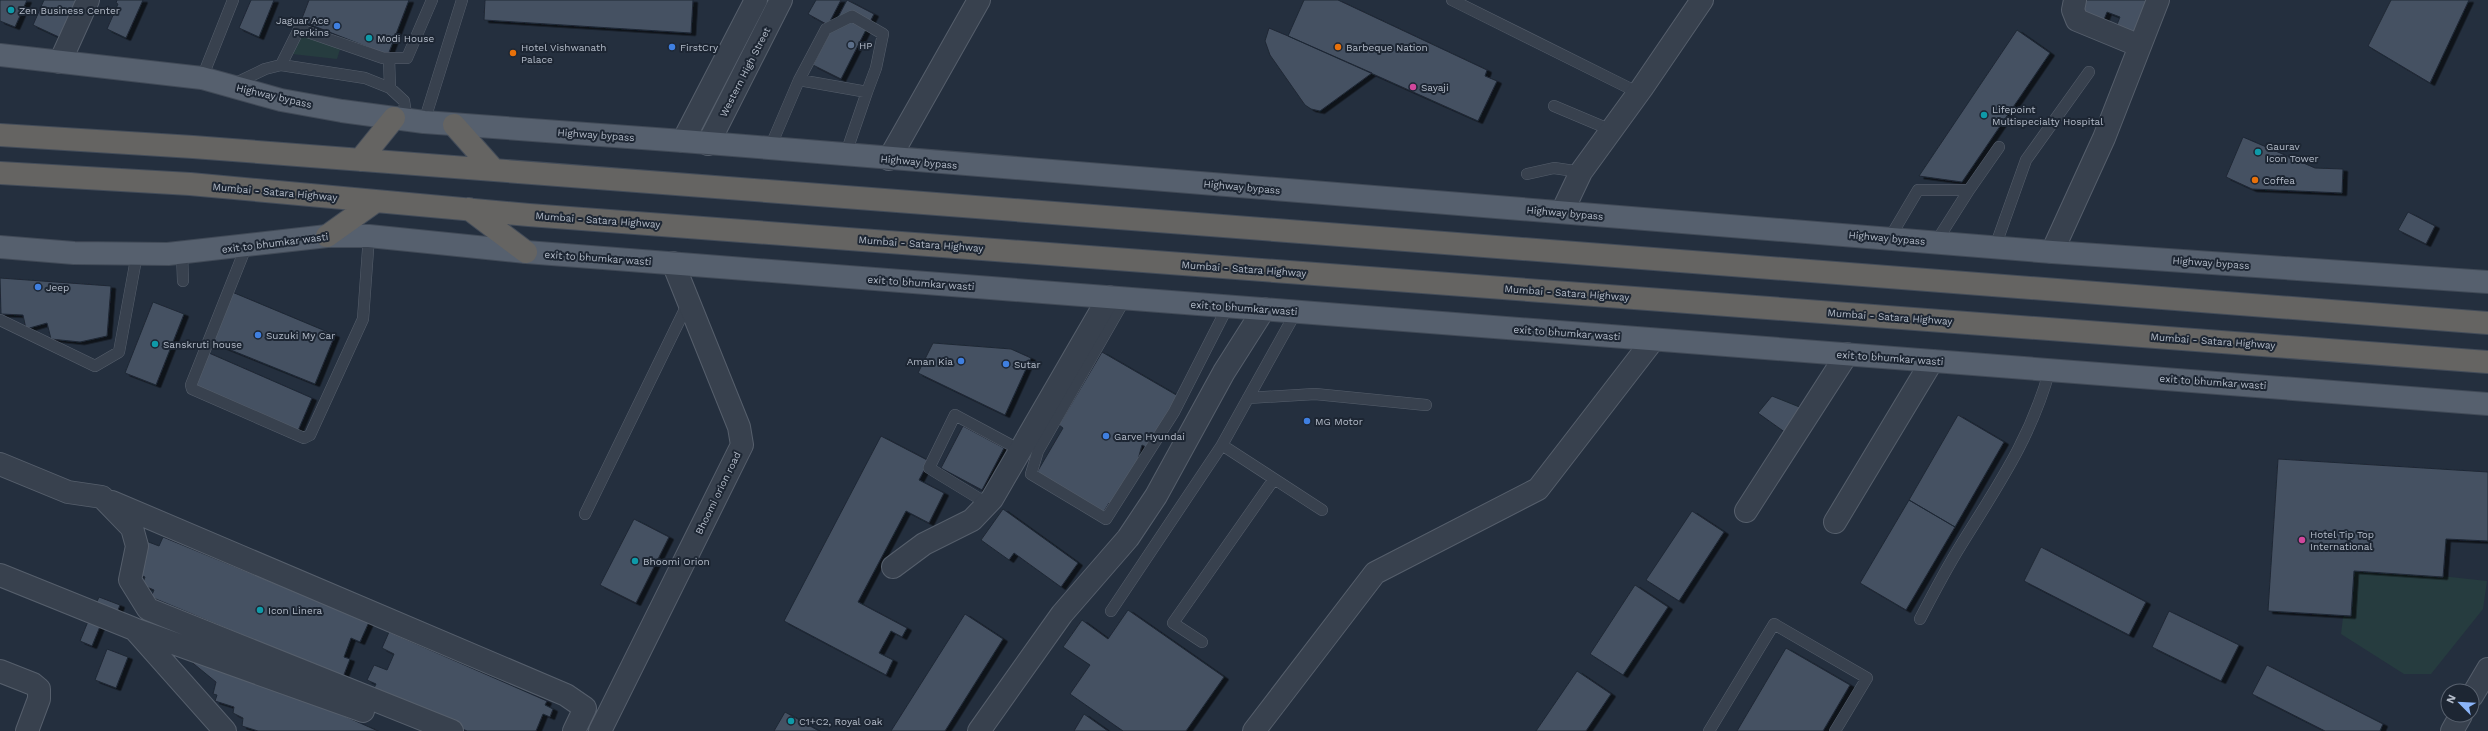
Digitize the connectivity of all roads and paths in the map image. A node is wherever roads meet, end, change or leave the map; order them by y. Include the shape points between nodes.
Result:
1 (88, 0) edge
2 (233, 0) edge
3 (432, 0) edge
4 (462, 0) edge
5 (756, 0) edge
6 (781, 0) edge
7 (979, 0) edge
8 (1452, 0) edge
9 (1702, 0) edge
10 (2075, 0) edge
11 (2158, 0) edge
12 (2140, 46) junction
13 (0, 54) edge
14 (389, 58) junction
15 (60, 62) junction
16 (281, 65) junction
17 (2089, 72) dead end
18 (202, 78) junction
19 (799, 80) junction
20 (231, 86) junction
21 (390, 88) junction
22 (867, 92) junction
23 (1639, 93) junction
24 (1554, 106) dead end
25 (408, 120) junction
26 (454, 124) junction
27 (1611, 130) junction
28 (0, 136) edge
29 (683, 141) junction
30 (708, 144) junction
31 (1999, 147) dead end
32 (769, 150) junction
33 (845, 156) junction
34 (889, 159) junction
35 (360, 160) junction
36 (494, 170) junction
37 (1581, 172) junction
38 (0, 173) edge
39 (1527, 174) dead end
40 (1969, 190) junction
41 (376, 201) junction
42 (469, 209) junction
43 (1562, 212) junction
44 (327, 236) junction
45 (369, 236) junction
46 (1889, 239) junction
47 (1936, 242) junction
48 (0, 247) edge
49 (246, 247) junction
50 (1995, 247) junction
51 (526, 252) junction
52 (2052, 252) junction
53 (182, 253) junction
54 (137, 254) junction
55 (673, 263) junction
56 (183, 281) dead end
57 (2488, 282) edge
58 (1117, 298) junction
59 (688, 303) junction
60 (1228, 306) junction
61 (1264, 309) junction
62 (1296, 312) junction
63 (0, 320) edge
64 (2488, 324) edge
65 (1653, 340) junction
66 (1847, 354) junction
67 (1932, 361) junction
68 (2488, 362) edge
69 (2050, 370) junction
70 (1248, 398) junction
71 (2488, 404) edge
72 (1426, 405) dead end
73 (1222, 445) junction
74 (1020, 450) junction
75 (0, 464) edge
76 (1274, 479) junction
77 (102, 497) junction
78 (988, 504) junction
79 (1322, 510) dead end
80 (1746, 511) dead end
81 (585, 514) dead end
82 (1836, 522) dead end
83 (893, 567) dead end
84 (0, 575) edge
85 (1111, 611) dead end
86 (1920, 619) dead end
87 (134, 629) junction
88 (1202, 642) dead end
89 (0, 671) edge
90 (604, 723) edge
91 (26, 731) edge
92 (225, 731) edge
93 (416, 731) edge
94 (452, 731) edge
95 (574, 731) edge
96 (979, 731) edge
97 (1254, 731) edge
98 (1709, 731) edge
99 (1835, 731) edge

1 - 15 street
2 - 18 lane
3 - 14 lane via 407,58
4 - 25 lane
5 - 29 street
6 - 30 street, Western High Street
7 - 34 street
8 - 23 lane
9 - 23 street
10 - 12 street via 2073,10 2077,20
11 - 12 street
12 - 52 street via 2104,138
13 - 15 main road, Highway bypass
14 - 16 lane via 299,29
14 - 21 lane
15 - 18 main road, Highway bypass
16 - 20 lane via 265,69
16 - 21 lane via 365,78
17 - 50 lane via 2026,160
18 - 20 main road, Highway bypass
19 - 22 lane
19 - 22 lane via 826,29 852,16 883,34 876,68
19 - 32 lane
20 - 25 main road, Highway bypass via 289,101
21 - 25 lane via 404,101
22 - 33 lane
23 - 27 street
24 - 27 lane
25 - 26 main road, Highway bypass
25 - 35 highway
26 - 29 main road, Highway bypass
26 - 36 highway
27 - 37 street
28 - 35 highway
29 - 30 main road, Highway bypass
30 - 32 main road, Highway bypass
31 - 40 lane
32 - 33 main road, Highway bypass
33 - 34 main road, Highway bypass
34 - 43 main road, Highway bypass
35 - 36 highway
36 - 64 highway
37 - 39 lane via 1554,168
37 - 43 street
38 - 41 highway, Mumbai - Satara Highway via 190,184
40 - 46 lane via 1918,190
40 - 47 lane
41 - 42 highway, Mumbai - Satara Highway
41 - 44 highway
42 - 51 highway
42 - 68 highway, Mumbai - Satara Highway
43 - 46 main road, Highway bypass
44 - 45 main road, exit to bhumkar wasti
44 - 49 main road, exit to bhumkar wasti
45 - 49 lane via 363,318 310,435 304,438 192,389 191,385
45 - 51 main road, exit to bhumkar wasti
46 - 47 main road, Highway bypass
47 - 50 main road, Highway bypass
48 - 54 main road, exit to bhumkar wasti via 74,253
49 - 53 main road, exit to bhumkar wasti
50 - 52 main road, Highway bypass
51 - 55 main road, exit to bhumkar wasti
52 - 57 main road, Highway bypass
53 - 54 main road, exit to bhumkar wasti
53 - 56 lane
54 - 63 lane via 119,352 95,366
55 - 58 main road, exit to bhumkar wasti
55 - 59 street, Bhoomi orion road
58 - 60 main road, exit to bhumkar wasti
58 - 60 lane via 1038,451 1031,474 1106,519 1174,412
58 - 74 street
59 - 81 lane
59 - 90 street, Bhoomi orion road via 739,427 742,445
60 - 61 main road, exit to bhumkar wasti
61 - 62 main road, exit to bhumkar wasti
61 - 96 street via 1224,372 1156,496 1128,538 1062,614
62 - 65 main road, exit to bhumkar wasti
62 - 70 lane
65 - 66 main road, exit to bhumkar wasti
65 - 97 street via 1538,489 1375,573
66 - 67 main road, exit to bhumkar wasti
66 - 80 street
67 - 69 main road, exit to bhumkar wasti
67 - 82 street
69 - 71 main road, exit to bhumkar wasti
69 - 86 lane via 2042,400 1998,489 1961,545
70 - 72 lane via 1315,394
70 - 73 lane
73 - 76 lane
73 - 85 lane
74 - 78 street
74 - 78 lane via 955,415 929,468
75 - 77 street via 68,492
76 - 79 lane
76 - 88 lane via 1172,623
77 - 94 street via 132,528 137,546 130,580 148,609
77 - 95 street via 566,696 585,708
78 - 83 street via 972,520 924,544
84 - 87 street
87 - 92 street
87 - 93 street
89 - 91 street via 33,684 39,689 39,699
98 - 99 lane via 1774,624 1867,678

